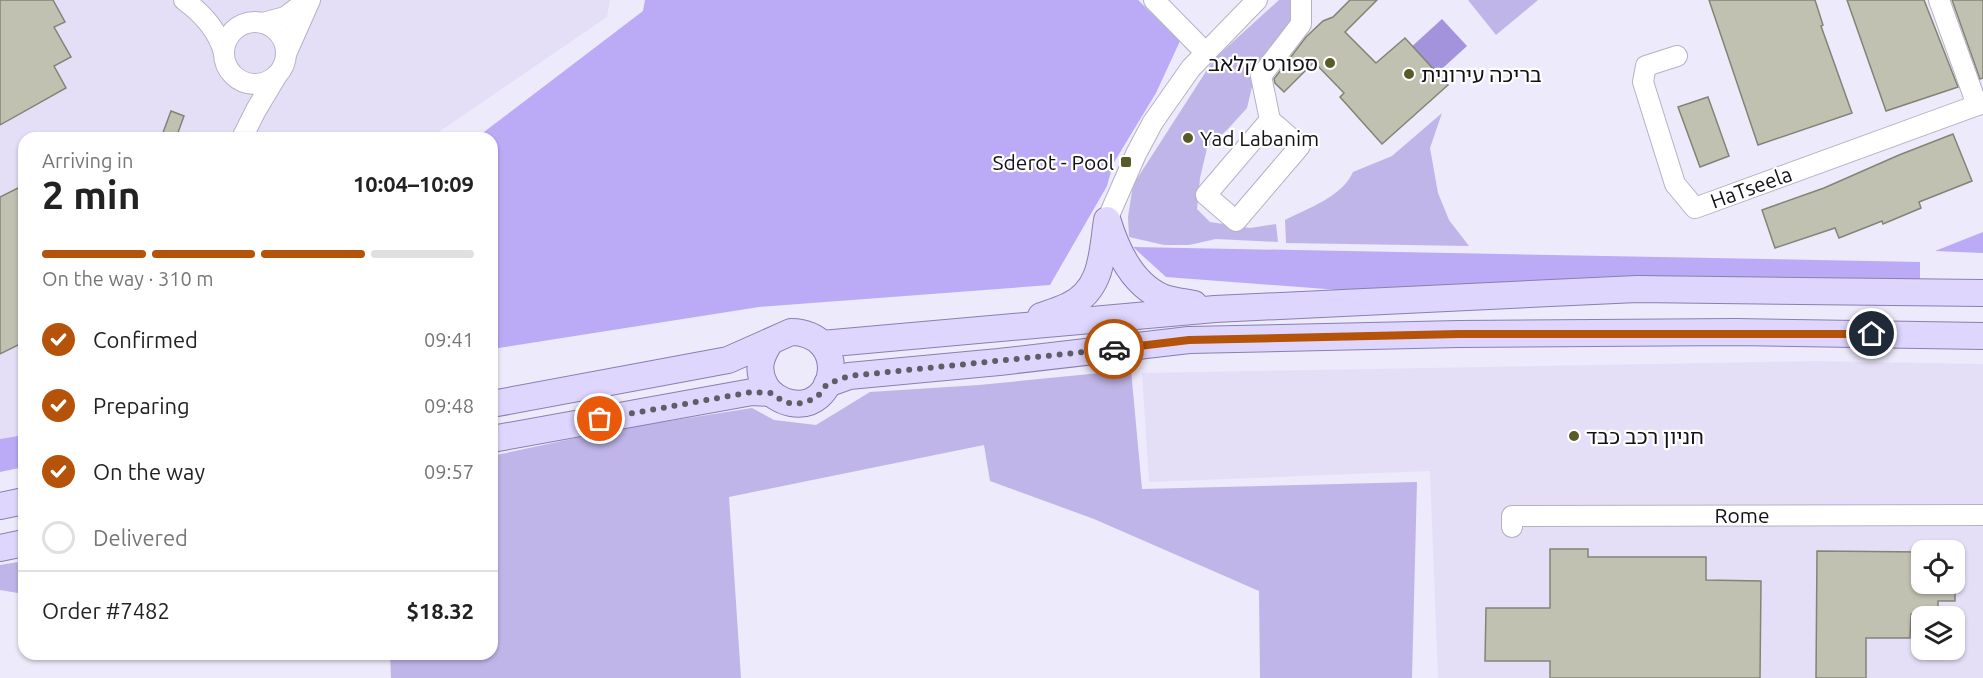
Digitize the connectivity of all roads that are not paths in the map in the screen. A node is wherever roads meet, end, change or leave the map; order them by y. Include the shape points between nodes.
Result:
1 (309, 0) edge
2 (1154, 0) edge
3 (1257, 0) edge
4 (1301, 0) edge
5 (1939, 0) edge
6 (188, 3) edge
7 (262, 23) junction
8 (242, 25) junction
9 (1206, 52) junction
10 (224, 53) junction
11 (286, 54) junction
12 (1677, 56) dead end
13 (278, 74) junction
14 (235, 76) junction
15 (1980, 104) edge
16 (1270, 120) junction
17 (244, 132) edge
18 (245, 132) edge
19 (1107, 220) junction
20 (1983, 293) edge
21 (1215, 309) junction
22 (1008, 327) junction
23 (1983, 336) edge
24 (771, 341) junction
25 (822, 344) junction
26 (827, 384) junction
27 (771, 393) junction
28 (498, 403) edge
29 (498, 438) edge
30 (18, 502) edge
31 (0, 506) edge
32 (1983, 515) edge
33 (1512, 527) dead end
34 (18, 544) edge
35 (0, 548) edge

1 - 7 street via 285,17
1 - 11 street
2 - 9 street
3 - 9 street
4 - 16 street via 1301,24 1261,76
5 - 15 street
6 - 8 street
6 - 10 street via 214,30
7 - 8 street
7 - 11 street via 280,34
8 - 10 street via 229,36
9 - 19 street via 1153,122
10 - 14 street
11 - 13 street
12 - 15 street, HaTseela via 1646,66 1643,82 1676,184 1695,208
13 - 14 street via 260,84
13 - 18 street
14 - 17 street via 244,97
16 - 16 street via 1206,195 1236,221 1300,146
19 - 21 main road via 1125,264 1135,276 1161,296
19 - 22 main road via 1101,266 1084,297
20 - 21 main road via 1637,289
21 - 22 main road
22 - 25 main road
23 - 26 main road via 1724,332 1189,340 849,376
24 - 25 main road via 791,332 812,336
24 - 27 main road via 760,364 765,387
24 - 28 main road via 728,360
25 - 26 main road via 831,365
26 - 27 main road via 818,396 795,404
27 - 29 main road via 752,392
30 - 31 main road
32 - 33 street, Rome via 1512,516
34 - 35 main road

